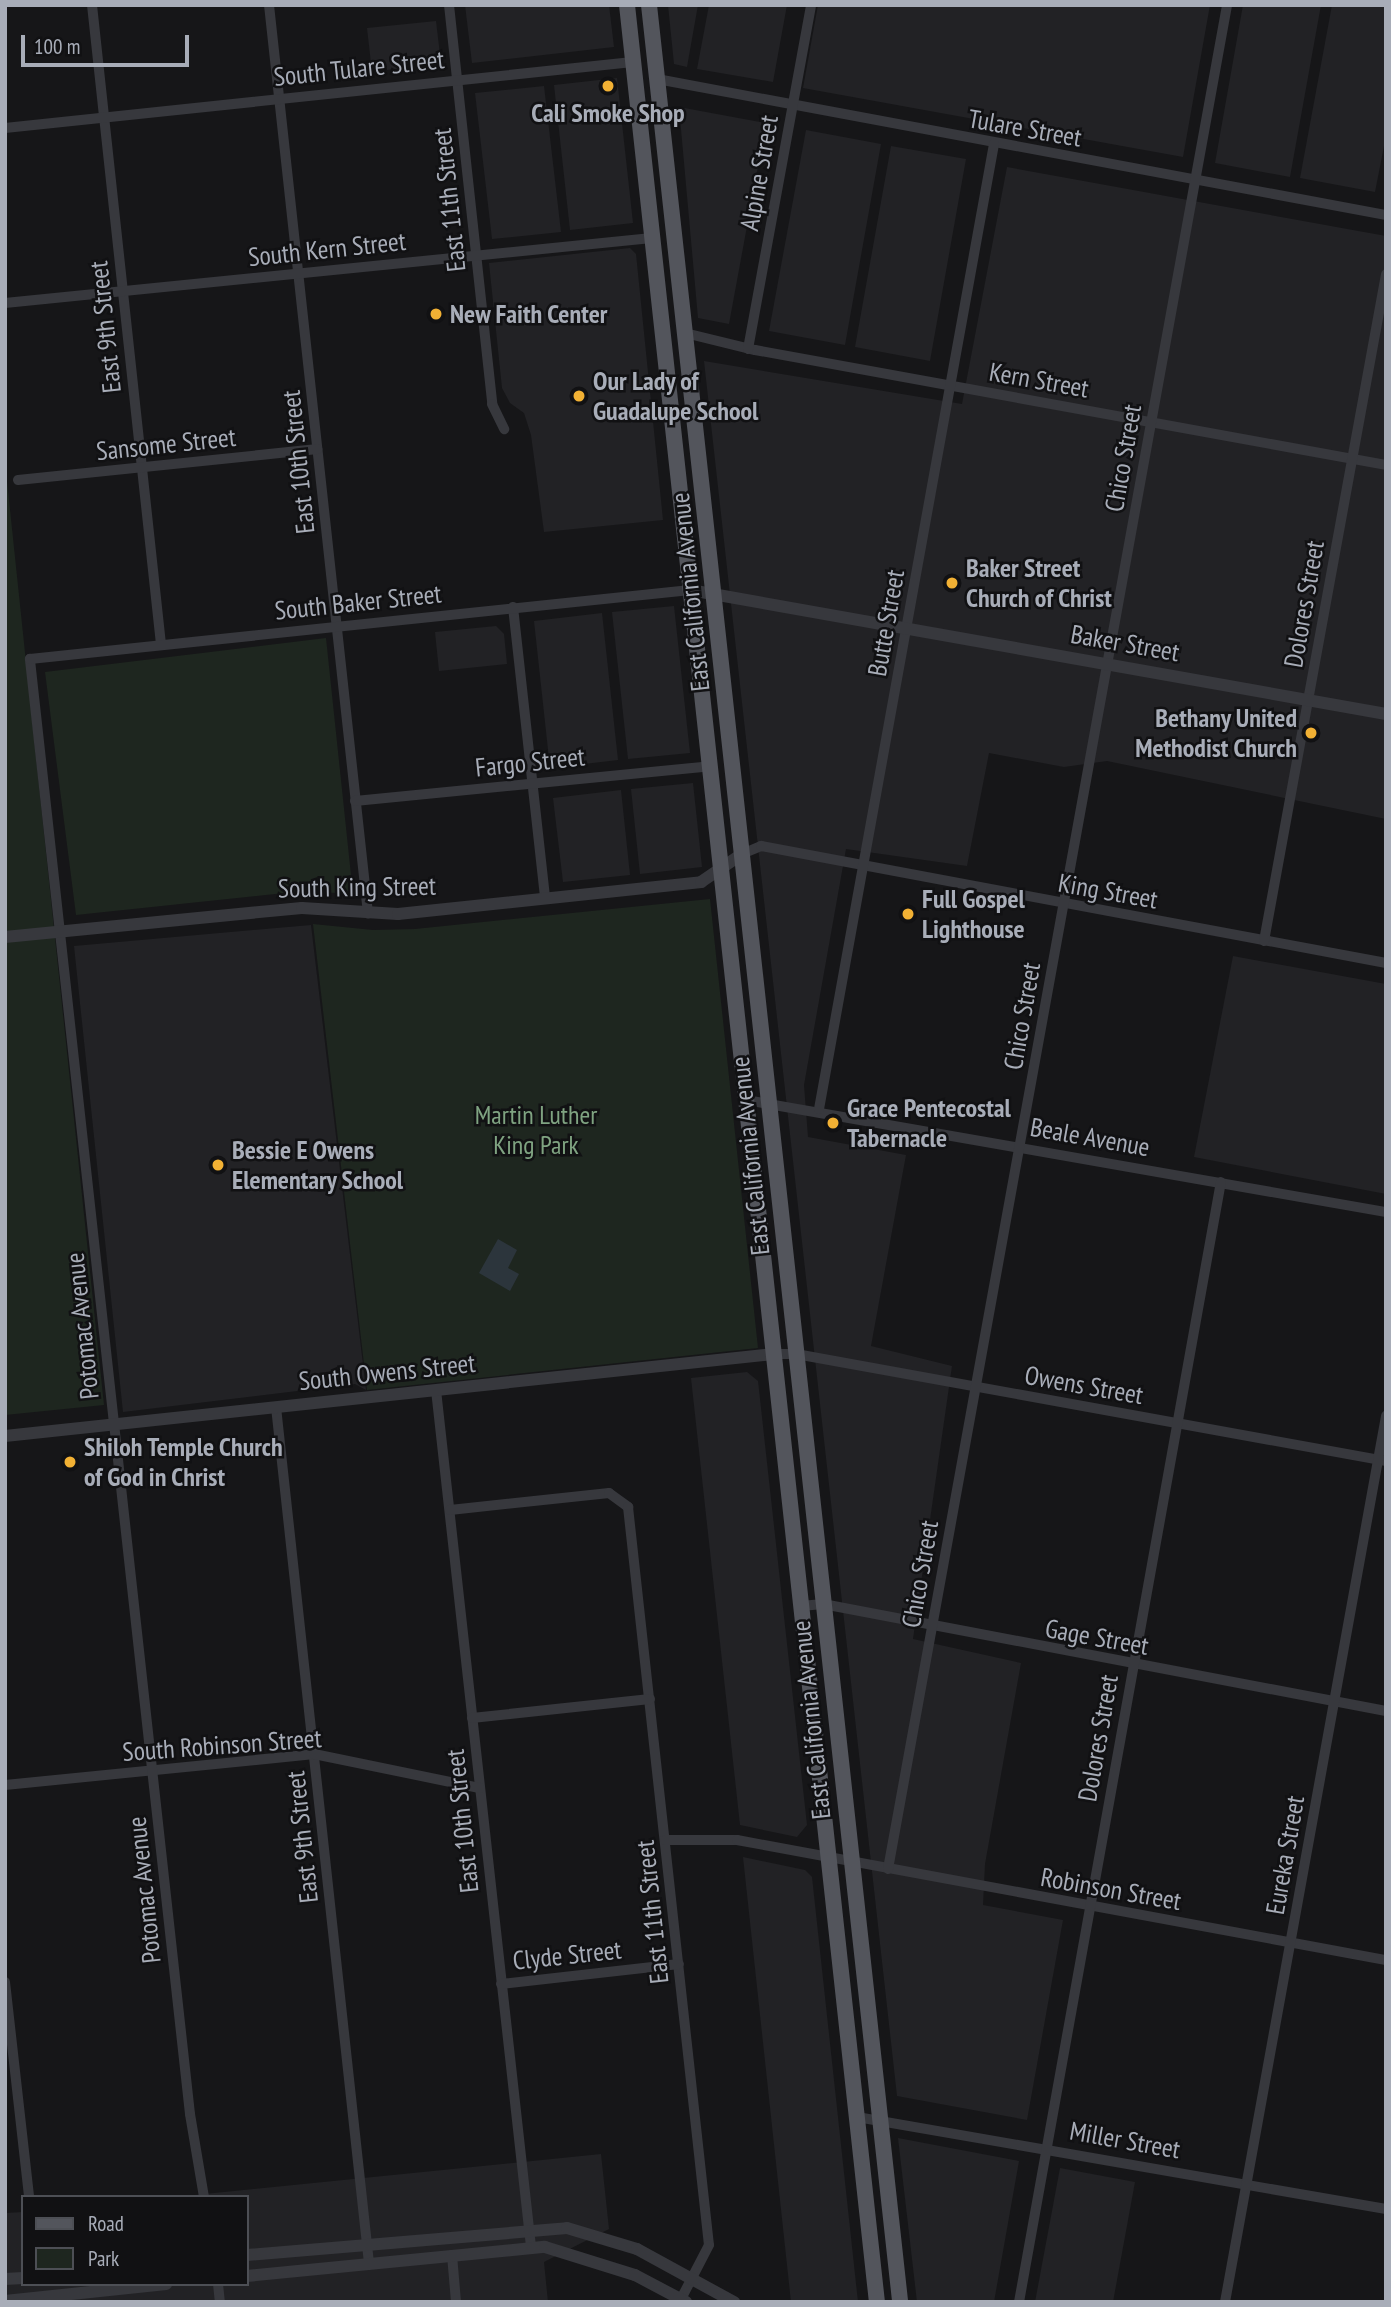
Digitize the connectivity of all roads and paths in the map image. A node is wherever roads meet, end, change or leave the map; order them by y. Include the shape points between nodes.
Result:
1 (92, 5) edge
2 (270, 5) edge
3 (449, 5) edge
4 (628, 5) edge
5 (649, 5) edge
6 (811, 5) edge
7 (1227, 5) edge
8 (633, 62) junction
9 (457, 79) junction
10 (657, 79) junction
11 (279, 97) junction
12 (793, 108) junction
13 (104, 115) junction
14 (5, 128) edge
15 (994, 144) junction
16 (1195, 181) junction
17 (1386, 215) edge
18 (652, 238) junction
19 (476, 255) junction
20 (298, 273) junction
21 (1386, 274) edge
22 (123, 291) junction
23 (5, 303) edge
24 (683, 312) junction
25 (685, 333) junction
26 (748, 349) junction
27 (950, 385) junction
28 (1151, 422) junction
29 (504, 429) dead end
30 (317, 449) junction
31 (1352, 458) junction
32 (1386, 465) edge
33 (142, 467) junction
34 (18, 480) dead end
35 (691, 590) junction
36 (716, 592) junction
37 (513, 607) junction
38 (336, 625) junction
39 (906, 627) junction
40 (161, 644) junction
41 (30, 659) joint
42 (1107, 663) junction
43 (1308, 700) junction
44 (1386, 714) edge
45 (710, 766) junction
46 (533, 783) junction
47 (355, 801) junction
48 (742, 854) junction
49 (862, 868) junction
50 (721, 872) junction
51 (545, 898) junction
52 (1063, 904) junction
53 (368, 914) junction
54 (60, 931) junction
55 (5, 937) edge
56 (1264, 941) junction
57 (1386, 963) edge
58 (746, 1100) junction
59 (769, 1100) junction
60 (818, 1109) junction
61 (1019, 1146) junction
62 (1221, 1182) junction
63 (1386, 1212) edge
64 (774, 1354) junction
65 (796, 1354) junction
66 (976, 1387) junction
67 (436, 1390) junction
68 (276, 1406) junction
69 (1386, 1416) edge
70 (1177, 1423) junction
71 (114, 1424) junction
72 (5, 1436) edge
73 (1382, 1461) edge
74 (450, 1510) junction
75 (823, 1604) junction
76 (801, 1606) junction
77 (932, 1628) junction
78 (1133, 1665) junction
79 (650, 1699) junction
80 (1334, 1701) junction
81 (1386, 1711) edge
82 (472, 1718) junction
83 (314, 1754) junction
84 (152, 1770) junction
85 (5, 1785) edge
86 (481, 1788) junction
87 (665, 1840) junction
88 (828, 1860) junction
89 (851, 1862) junction
90 (888, 1870) junction
91 (1089, 1906) junction
92 (1290, 1942) junction
93 (1386, 1960) edge
94 (679, 1964) junction
95 (5, 1982) edge
96 (501, 1984) junction
97 (857, 2117) junction
98 (880, 2118) junction
99 (1045, 2147) junction
100 (1246, 2184) junction
101 (29, 2195) edge
102 (204, 2195) edge
103 (1386, 2209) edge
104 (528, 2228) junction
105 (367, 2243) junction
106 (531, 2247) junction
107 (248, 2255) edge
108 (452, 2255) junction
109 (369, 2263) junction
110 (248, 2276) edge
111 (692, 2280) junction
112 (147, 2286) edge
113 (683, 2300) edge
114 (5, 2301) edge
115 (456, 2302) edge
116 (734, 2302) edge
117 (877, 2302) edge
118 (900, 2302) edge
119 (1019, 2302) edge
120 (1225, 2302) edge

1 - 13 street, East 9th Street
2 - 11 street, East 10th Street
3 - 9 street, East 11th Street
4 - 8 main road, East California Avenue
4 - 10 main road via 646,69
5 - 10 main road, East California Avenue
6 - 12 street, Alpine Street
7 - 16 street, Chico Street
8 - 9 street, South Tulare Street
8 - 18 main road, East California Avenue
9 - 11 street, South Tulare Street
9 - 19 street, East 11th Street
10 - 12 street, Tulare Street
10 - 24 main road, East California Avenue
11 - 13 street, South Tulare Street
11 - 20 street, East 10th Street
12 - 15 street, Tulare Street
12 - 26 street, Alpine Street
13 - 14 street, South Tulare Street
13 - 22 street, East 9th Street
15 - 16 street, Tulare Street
15 - 27 street, Butte Street
16 - 17 street, Tulare Street
16 - 28 street, Chico Street
18 - 19 street, South Kern Street
18 - 24 main road via 661,242
18 - 35 main road, East California Avenue
19 - 20 street, South Kern Street
19 - 29 street, East 11th Street via 492,404
20 - 22 street, South Kern Street
20 - 30 street, East 10th Street
21 - 31 street, Dolores Street
22 - 23 street, South Kern Street
22 - 33 street, East 9th Street
24 - 25 main road, East California Avenue
25 - 26 street, Kern Street
25 - 36 main road, East California Avenue
26 - 27 street, Kern Street
27 - 28 street, Kern Street
27 - 39 street, Butte Street
28 - 31 street, Kern Street
28 - 42 street, Chico Street
30 - 33 street, Sansome Street
30 - 38 street, East 10th Street
31 - 32 street, Kern Street
31 - 43 street, Dolores Street
33 - 34 street, Sansome Street
33 - 40 street, East 9th Street
35 - 36 street, Baker Street
35 - 37 street, South Baker Street
35 - 45 main road, East California Avenue
36 - 39 street, Baker Street
36 - 48 main road, East California Avenue
37 - 38 street, South Baker Street
37 - 46 street
38 - 40 street, South Baker Street
38 - 47 street, East 10th Street
39 - 42 street, Baker Street
39 - 49 street, Butte Street
40 - 41 street, South Baker Street
41 - 54 street, Potomac Avenue
42 - 43 street, Baker Street
42 - 52 street, Chico Street
43 - 44 street, Baker Street
43 - 56 street, Dolores Street
45 - 46 street, Fargo Street
45 - 50 main road, East California Avenue
46 - 47 street, Fargo Street
46 - 51 street
47 - 53 street, East 10th Street
48 - 49 street, King Street via 761,846
48 - 50 street, South King Street
48 - 59 main road, East California Avenue
49 - 52 street, King Street
49 - 60 street, Butte Street
50 - 51 street, South King Street via 701,882
50 - 58 main road, East California Avenue
51 - 53 street, South King Street
52 - 56 street, King Street
52 - 61 street, Chico Street
53 - 54 street, South King Street via 303,908
54 - 55 street, South King Street
54 - 71 street, Potomac Avenue
56 - 57 street, King Street
58 - 59 street, Beale Avenue
58 - 64 main road, East California Avenue
59 - 60 street, Beale Avenue
59 - 65 main road, East California Avenue
60 - 61 street, Beale Avenue
61 - 62 street, Beale Avenue
61 - 66 street, Chico Street
62 - 63 street, Beale Avenue
62 - 70 street, Dolores Street
64 - 65 street, Owens Street
64 - 67 street, South Owens Street
64 - 76 main road, East California Avenue
65 - 66 street, Owens Street
65 - 75 main road, East California Avenue
66 - 70 street, Owens Street
66 - 77 street, Chico Street
67 - 68 street, South Owens Street
67 - 74 street, East 10th Street
68 - 71 street, South Owens Street
68 - 83 street, East 9th Street
69 - 73 street, Eureka Street
70 - 73 street, Owens Street
70 - 78 street, Dolores Street
71 - 72 street, South Owens Street
71 - 84 street, Potomac Avenue
73 - 80 street, Eureka Street
74 - 79 street, East 11th Street via 609,1493 624,1500 630,1513
74 - 82 street, East 10th Street
75 - 76 street, Gage Street
75 - 77 street, Gage Street
75 - 89 main road, East California Avenue
76 - 88 main road, East California Avenue
77 - 78 street, Gage Street
77 - 90 street, Chico Street
78 - 80 street, Gage Street
78 - 91 street, Dolores Street
79 - 82 street
79 - 87 street, East 11th Street
80 - 81 street, Gage Street
80 - 92 street, Eureka Street
82 - 86 street, East 10th Street
83 - 84 street, South Robinson Street
83 - 86 street, South Robinson Street
83 - 105 street, East 9th Street
84 - 85 street, South Robinson Street
84 - 102 street, Potomac Avenue via 190,2114
86 - 96 street, East 10th Street
87 - 88 street via 722,1838
87 - 94 street, East 11th Street
88 - 89 street, Robinson Street
88 - 97 main road, East California Avenue
89 - 90 street, Robinson Street
89 - 98 main road, East California Avenue
90 - 91 street, Robinson Street
91 - 92 street, Robinson Street
91 - 99 street, Dolores Street
92 - 93 street, Robinson Street
92 - 100 street, Eureka Street
94 - 96 street, Clyde Street
94 - 111 street, East 11th Street via 709,2245
95 - 101 street
96 - 104 street, East 10th Street
97 - 98 street, Miller Street
97 - 117 main road, East California Avenue
98 - 99 street, Miller Street
98 - 118 main road, East California Avenue
99 - 100 street, Miller Street
99 - 119 street, Dolores Street
100 - 103 street, Miller Street
100 - 120 street, Eureka Street
104 - 105 street
104 - 106 street, East 10th Street
104 - 111 street via 567,2228 614,2240
105 - 107 street
105 - 109 street, East 9th Street
106 - 108 street
106 - 113 street via 604,2263
108 - 109 street
108 - 115 street
109 - 110 street
111 - 113 street, East 11th Street
111 - 116 street
112 - 114 street

